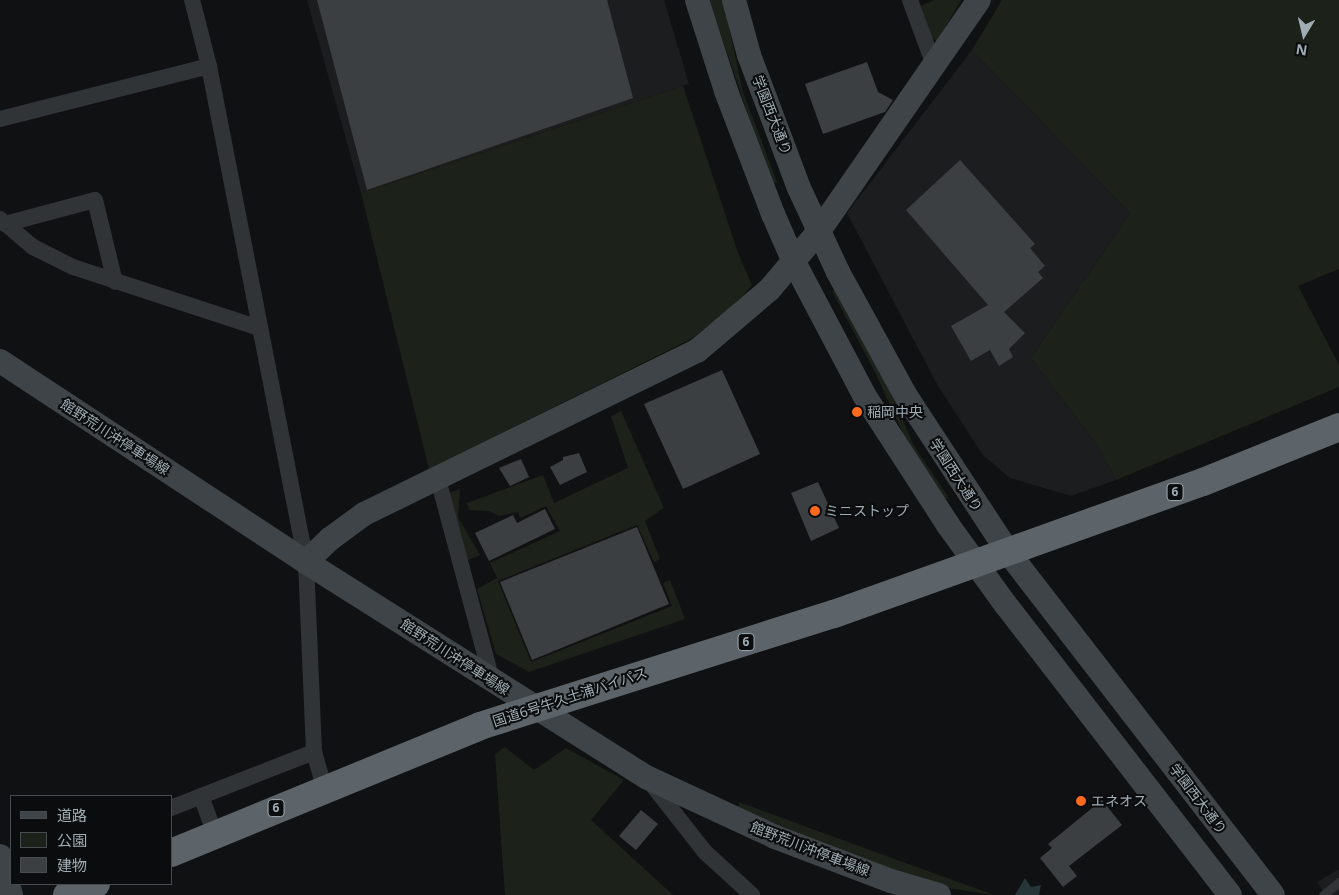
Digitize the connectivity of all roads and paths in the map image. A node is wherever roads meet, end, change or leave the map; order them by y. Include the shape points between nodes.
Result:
1 (192, 0) edge
2 (697, 0) edge
3 (734, 0) edge
4 (910, 0) edge
5 (979, 0) edge
6 (209, 66) junction
7 (935, 68) junction
8 (0, 119) edge
9 (3, 222) edge
10 (819, 231) junction
11 (794, 262) junction
12 (115, 282) junction
13 (257, 327) junction
14 (0, 361) edge
15 (1339, 427) edge
16 (438, 479) junction
17 (1008, 552) junction
18 (306, 562) junction
19 (976, 563) junction
20 (492, 680) junction
21 (534, 708) junction
22 (314, 752) junction
23 (646, 777) junction
24 (324, 788) junction
25 (201, 796) junction
26 (172, 808) edge
27 (215, 834) junction
28 (172, 852) edge
29 (0, 856) edge
30 (1339, 882) edge
31 (93, 885) edge
32 (11, 895) edge
33 (67, 895) edge
34 (752, 895) edge
35 (939, 895) edge
36 (1230, 895) edge
37 (1272, 895) edge
38 (1322, 895) edge

1 - 6 street
2 - 11 main road via 726,91
3 - 10 main road, 学園西大通り via 749,55
4 - 7 street
5 - 7 main road
6 - 8 street
6 - 13 street
7 - 10 main road
9 - 12 street via 52,258
9 - 12 street via 95,200
10 - 11 main road
10 - 17 main road, 学園西大通り via 906,396
11 - 16 main road via 769,290 698,351
11 - 19 main road via 864,395
12 - 13 street
13 - 18 street
14 - 18 main road, 館野荒川沖停車場線
15 - 17 highway, 6 via 1203,482
16 - 18 main road via 364,514
16 - 20 street
17 - 19 highway, 6
17 - 37 main road, 学園西大通り
18 - 20 main road, 館野荒川沖停車場線
18 - 22 street
19 - 21 highway, 国道6号牛久土浦バイパス / 6 via 757,639
19 - 36 main road
20 - 21 main road, 館野荒川沖停車場線
21 - 23 main road, 館野荒川沖停車場線
21 - 24 highway, 国道6号牛久土浦バイパス / 6
22 - 24 street
22 - 25 street
23 - 34 street via 704,852
23 - 35 main road, 館野荒川沖停車場線 via 775,837 891,881
24 - 27 highway, 国道6号牛久土浦バイパス / 6
25 - 26 street
25 - 27 street
27 - 28 highway, 国道6号牛久土浦バイパス / 6
29 - 32 main road
30 - 38 lane
31 - 33 highway

